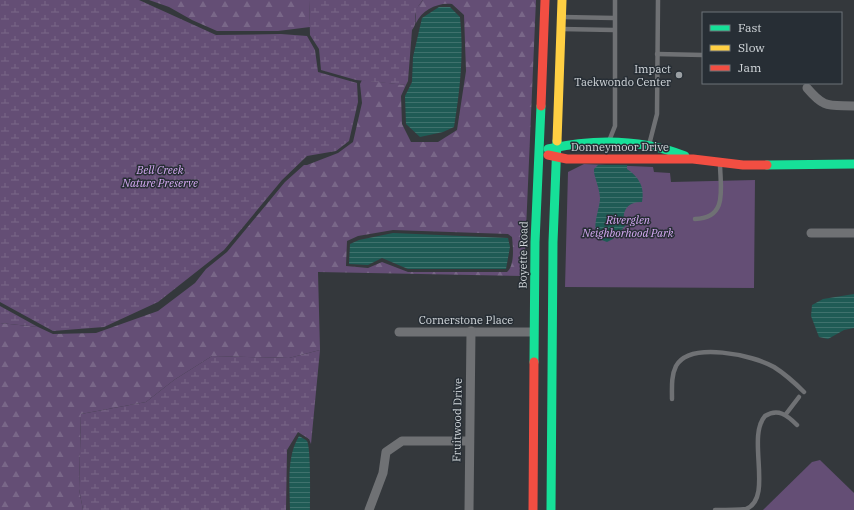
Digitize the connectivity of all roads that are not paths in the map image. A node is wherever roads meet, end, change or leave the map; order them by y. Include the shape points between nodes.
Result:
1 (545, 0) edge
2 (562, 0) edge
3 (614, 0) edge
4 (658, 0) edge
5 (562, 17) junction
6 (614, 18) junction
7 (561, 29) junction
8 (614, 30) junction
9 (657, 54) junction
10 (702, 55) edge
11 (807, 88) dead end
12 (854, 106) edge
13 (608, 144) junction
14 (649, 145) junction
15 (538, 152) junction
16 (556, 152) junction
17 (693, 159) junction
18 (720, 163) junction
19 (854, 164) edge
20 (696, 220) dead end
21 (811, 233) dead end
22 (854, 233) edge
23 (470, 331) junction
24 (399, 332) dead end
25 (533, 332) junction
26 (804, 392) dead end
27 (799, 397) dead end
28 (672, 399) dead end
29 (786, 414) junction
30 (797, 425) dead end
31 (469, 441) junction
32 (748, 509) edge
33 (370, 510) edge
34 (469, 510) edge
35 (533, 510) edge
36 (551, 510) edge
37 (715, 510) edge

1 - 15 main road, Boyette Road
2 - 5 main road
3 - 6 lane
4 - 9 lane
5 - 6 lane
5 - 7 main road
6 - 8 lane
7 - 8 lane
7 - 16 main road
8 - 13 lane via 615,126
9 - 10 lane
9 - 14 lane via 657,114
11 - 12 street via 818,101 828,105
13 - 14 main road, Donneymoor Drive
13 - 16 main road, Donneymoor Drive via 568,144
14 - 17 main road, Donneymoor Drive
15 - 16 main road, Donneymoor Drive
15 - 25 main road, Boyette Road
16 - 17 main road, Donneymoor Drive via 567,159
16 - 36 main road via 551,329
17 - 18 main road, Donneymoor Drive
18 - 19 main road, Donneymoor Drive
18 - 20 lane via 720,203 710,216
21 - 22 street
23 - 24 street, Cornerstone Place
23 - 25 street, Cornerstone Place
23 - 31 street, Fruitwood Drive
25 - 35 main road, Boyette Road
26 - 28 lane via 765,362 740,355 706,352 685,357 679,362 674,371
27 - 29 lane
29 - 30 lane
29 - 32 lane via 769,414 760,423 758,493
31 - 33 street via 402,441 386,452 383,473
31 - 34 street, Fruitwood Drive
32 - 37 lane

